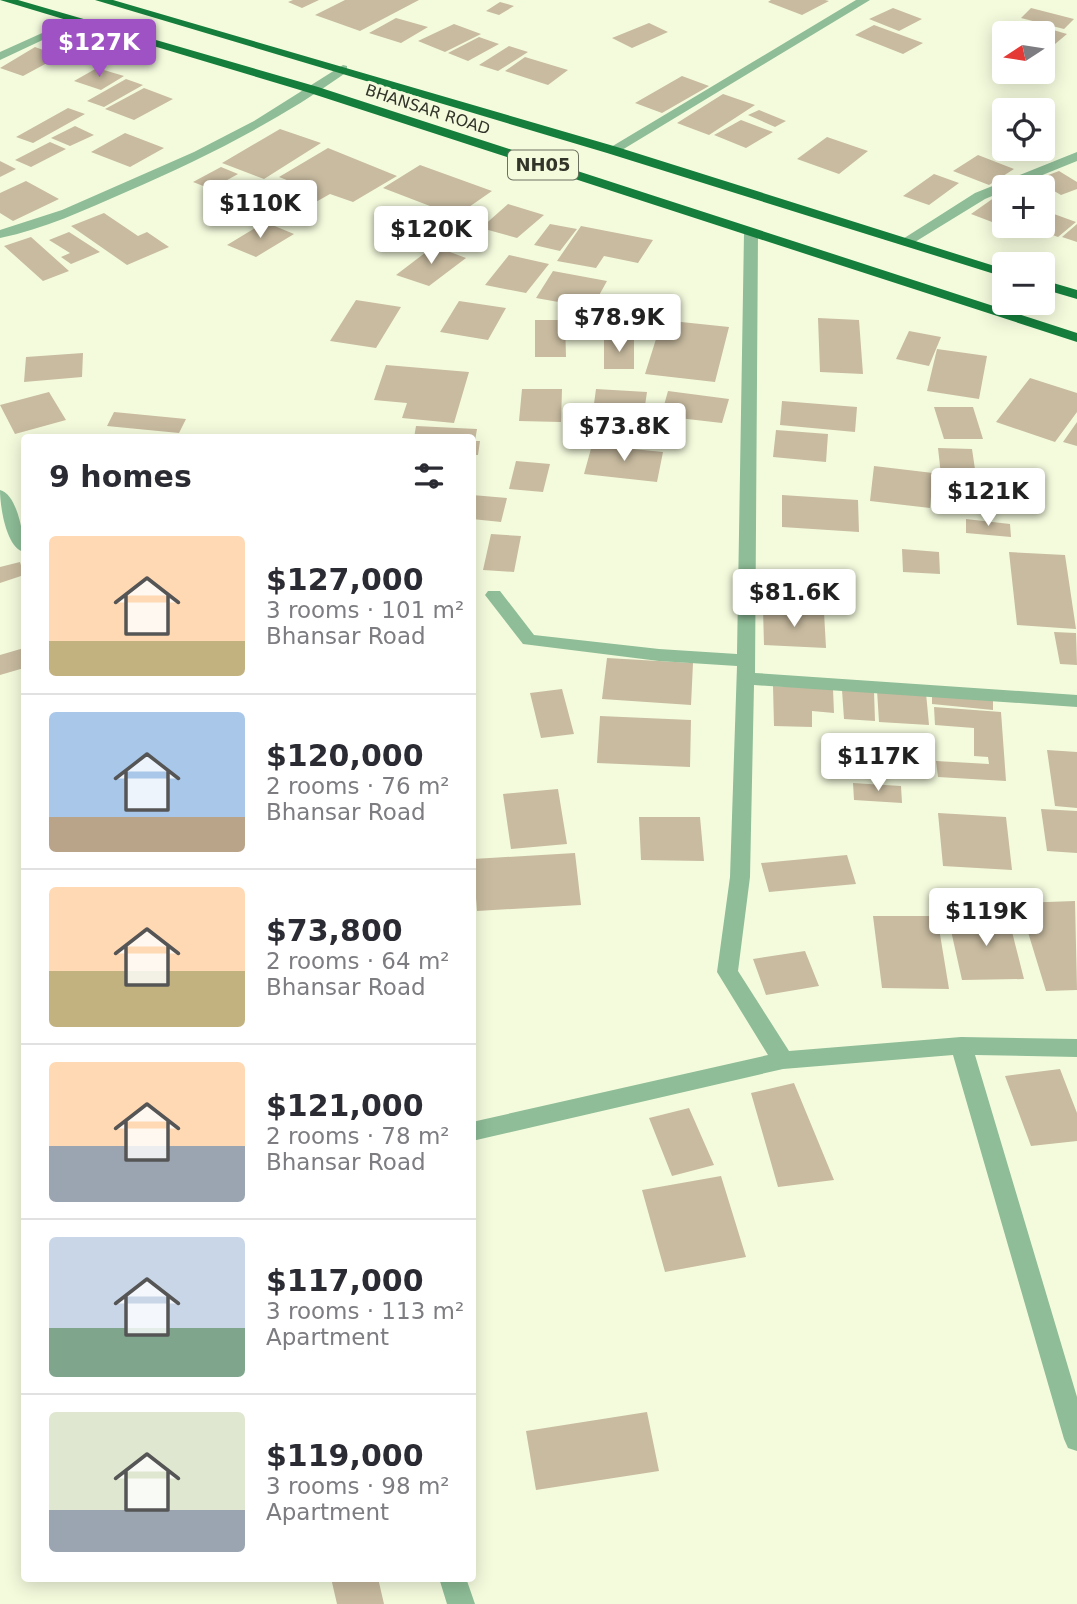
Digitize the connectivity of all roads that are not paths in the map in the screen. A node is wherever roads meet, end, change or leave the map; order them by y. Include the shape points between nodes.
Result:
1 (6, 0) edge
2 (864, 0) edge
3 (110, 1) edge
4 (75, 22) junction
5 (0, 56) edge
6 (344, 69) junction
7 (314, 90) junction
8 (612, 150) junction
9 (1077, 156) edge
10 (751, 233) junction
11 (0, 234) edge
12 (905, 242) junction
13 (992, 269) edge
14 (1055, 288) edge
15 (1077, 295) edge
16 (1077, 338) edge
17 (0, 495) edge
18 (21, 540) edge
19 (494, 595) dead end
20 (746, 669) junction
21 (1077, 701) edge
22 (961, 1046) junction
23 (1077, 1048) edge
24 (783, 1060) junction
25 (476, 1131) edge
26 (1077, 1439) edge
27 (453, 1582) edge
28 (461, 1604) edge

1 - 4 highway, BHANSAR ROAD / NH05
2 - 8 street
3 - 6 highway, BHANSAR ROAD / NH05
4 - 5 street
4 - 7 highway, BHANSAR ROAD / NH05
6 - 7 street
6 - 8 highway, BHANSAR ROAD / NH05
7 - 10 highway, BHANSAR ROAD / NH05
7 - 11 street via 181,164 30,228
8 - 12 highway, BHANSAR ROAD / NH05
9 - 12 street via 980,196
10 - 16 highway, BHANSAR ROAD / NH05
10 - 20 street
12 - 13 highway, BHANSAR ROAD / NH05
14 - 15 highway
17 - 18 street
19 - 20 street via 529,640
20 - 21 street
20 - 24 street via 740,877 727,972
22 - 23 street
22 - 24 street
22 - 26 street
24 - 25 street
27 - 28 street

